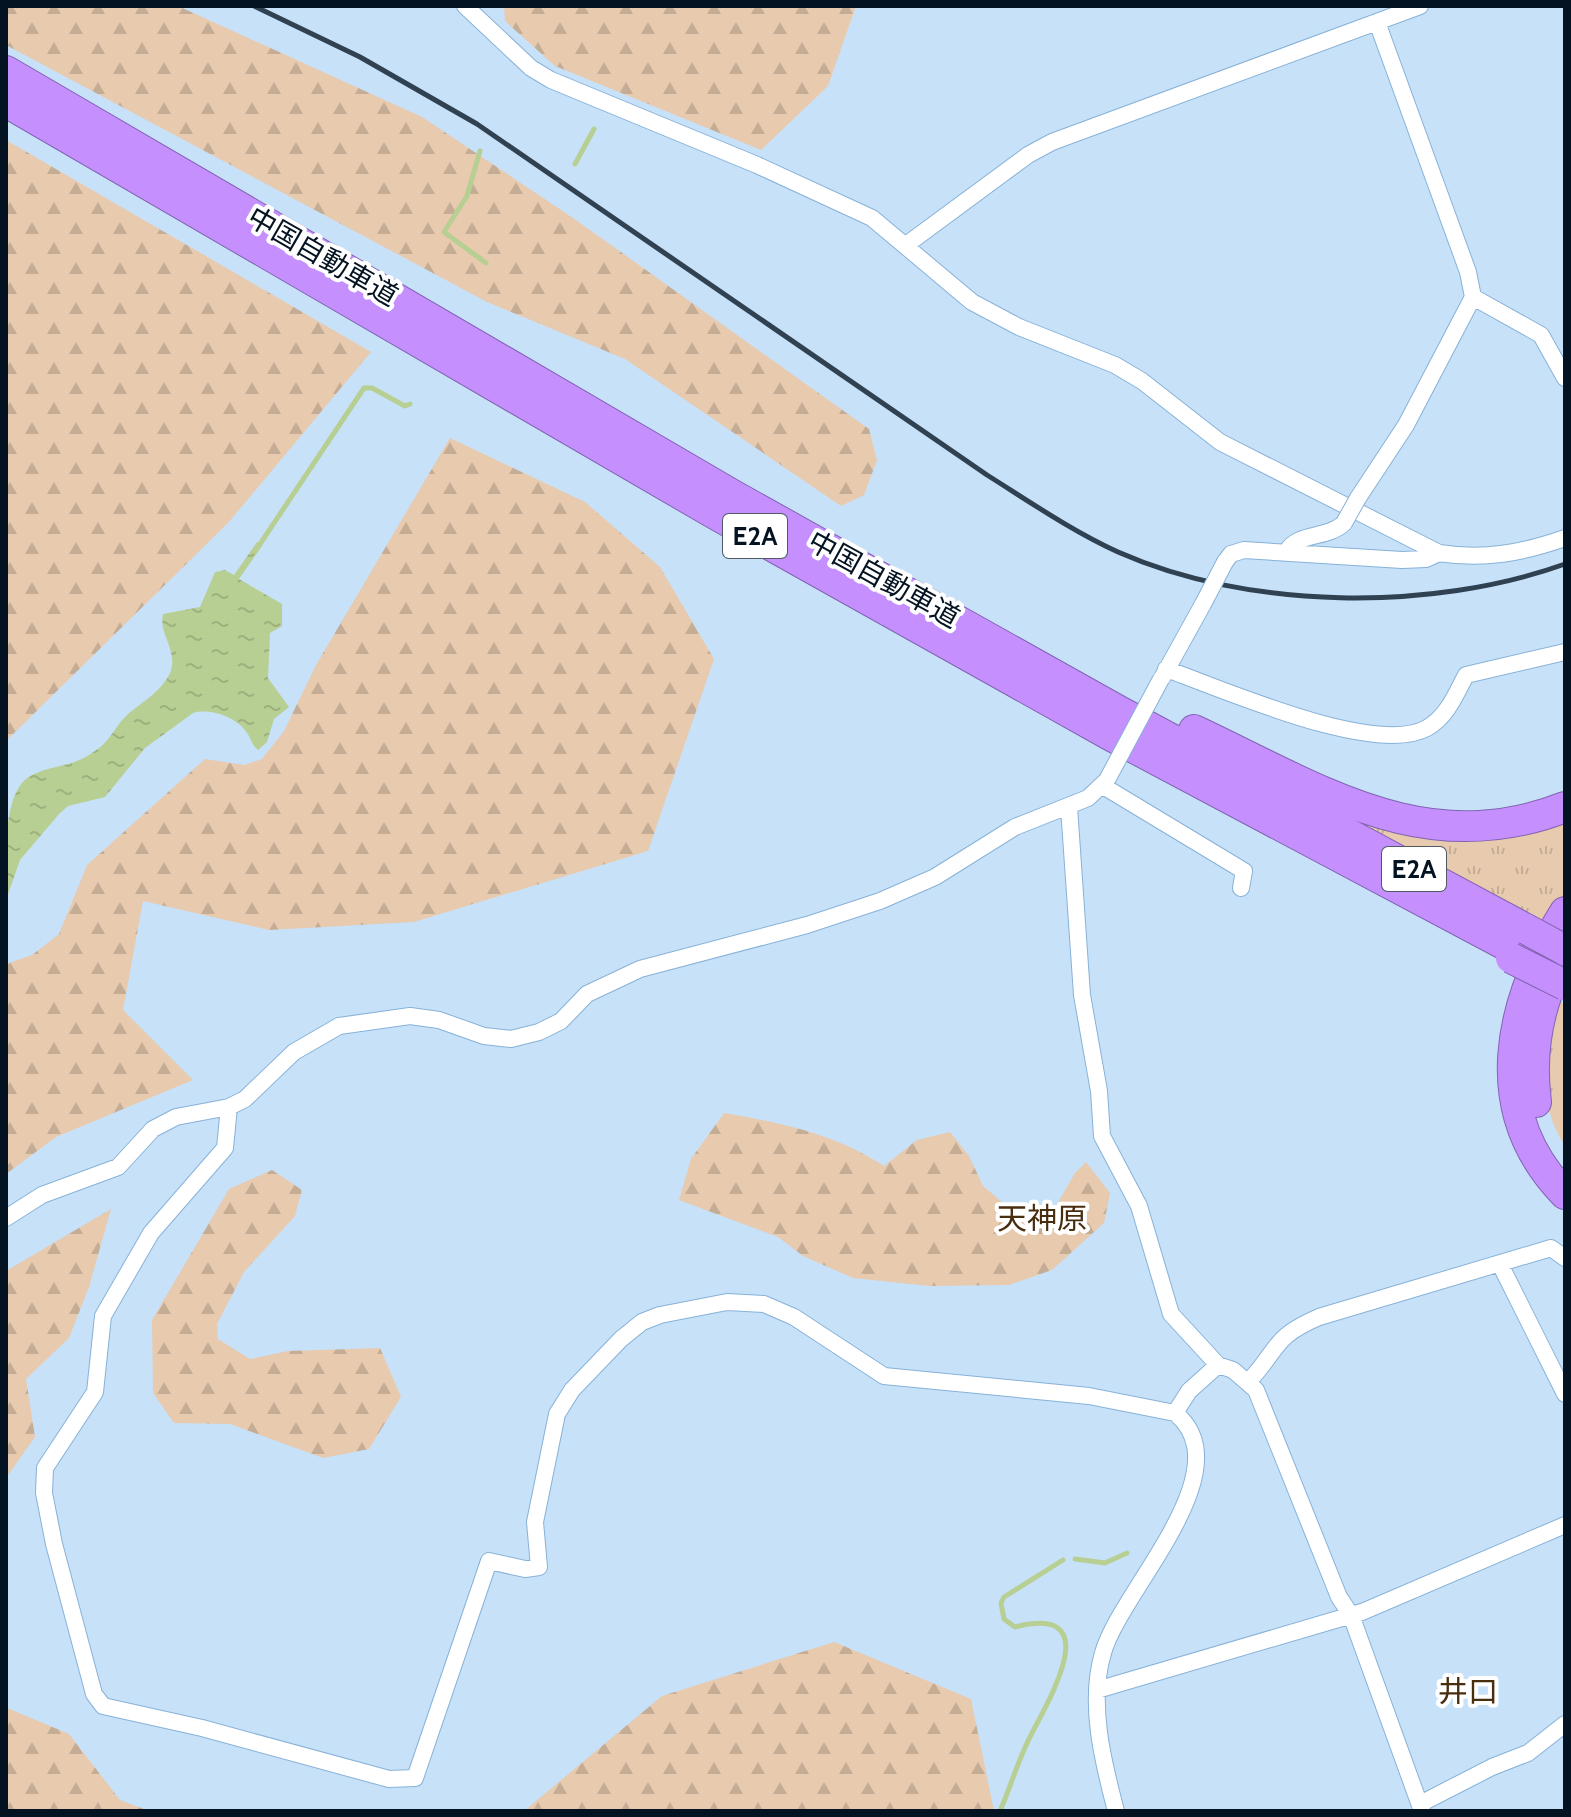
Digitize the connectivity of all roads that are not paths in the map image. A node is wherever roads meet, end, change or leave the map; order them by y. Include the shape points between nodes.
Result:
1 (465, 6) edge
2 (1420, 6) edge
3 (1377, 22) junction
4 (6, 71) edge
5 (6, 102) edge
6 (906, 245) junction
7 (1473, 297) junction
8 (1565, 378) edge
9 (1565, 538) edge
10 (1287, 551) junction
11 (1439, 553) junction
12 (964, 623) junction
13 (1565, 652) edge
14 (1164, 674) junction
15 (1105, 783) junction
16 (1069, 807) junction
17 (1565, 807) edge
18 (1241, 888) dead end
19 (1565, 912) edge
20 (1518, 945) junction
21 (1565, 952) edge
22 (1565, 976) edge
23 (1565, 985) edge
24 (229, 1107) junction
25 (1565, 1166) edge
26 (1565, 1194) edge
27 (6, 1218) edge
28 (1565, 1258) edge
29 (1500, 1264) junction
30 (1218, 1365) junction
31 (1249, 1381) junction
32 (1565, 1394) edge
33 (1175, 1413) junction
34 (1565, 1525) edge
35 (1351, 1615) junction
36 (1097, 1690) junction
37 (1565, 1724) edge
38 (1421, 1808) edge
39 (1116, 1811) edge

1 - 6 street via 551,80 832,197 872,218
2 - 3 street
3 - 6 street via 1052,142
3 - 7 street
4 - 12 highway, 中国自動車道 / E2A via 731,494
5 - 20 highway, 中国自動車道 / E2A via 715,514 1289,831
6 - 11 street via 972,302 1115,365 1220,442
7 - 8 street via 1541,335
7 - 10 street, bridge via 1406,425 1344,523 1323,535 1297,540
9 - 11 street via 1498,556
10 - 11 street via 1402,560
10 - 14 street, bridge via 1231,554
12 - 17 highway via 1356,805 1408,822 1500,826
12 - 20 highway, 中国自動車道 / E2A
13 - 14 street via 1466,675 1444,715 1408,736 1372,736 1335,727
14 - 15 street, bridge
15 - 16 street
15 - 18 street via 1244,871
16 - 24 street via 1015,827 935,877 880,901 681,956 606,983 561,1021 539,1032 511,1039 484,1036 410,1016 339,1026 294,1052 259,1088
16 - 30 street via 1082,995 1102,1136 1139,1206 1171,1314
19 - 26 highway via 1522,1000 1512,1079 1523,1130 1547,1174
20 - 21 highway, 中国自動車道 / E2A, bridge
20 - 22 highway, 中国自動車道 / E2A
20 - 23 highway, bridge
21 - 25 highway via 1542,1007 1533,1068 1542,1125
24 - 27 street via 176,1117 153,1129 118,1167 42,1195
24 - 33 street via 225,1148 151,1233 103,1316 95,1392 45,1468 54,1544 94,1694 103,1706 389,1779 415,1778 489,1561 539,1567 535,1522 557,1414 572,1390 621,1339 660,1315 727,1302 764,1304 794,1317 884,1376 1089,1396
28 - 29 street via 1551,1248
29 - 31 street via 1290,1330
29 - 32 street
30 - 31 street
30 - 33 street via 1189,1391
31 - 35 street
33 - 36 street via 1193,1435 1197,1470 1178,1517 1109,1633
34 - 35 street
35 - 36 street
35 - 38 street
36 - 39 street
37 - 38 street via 1528,1753 1492,1767

